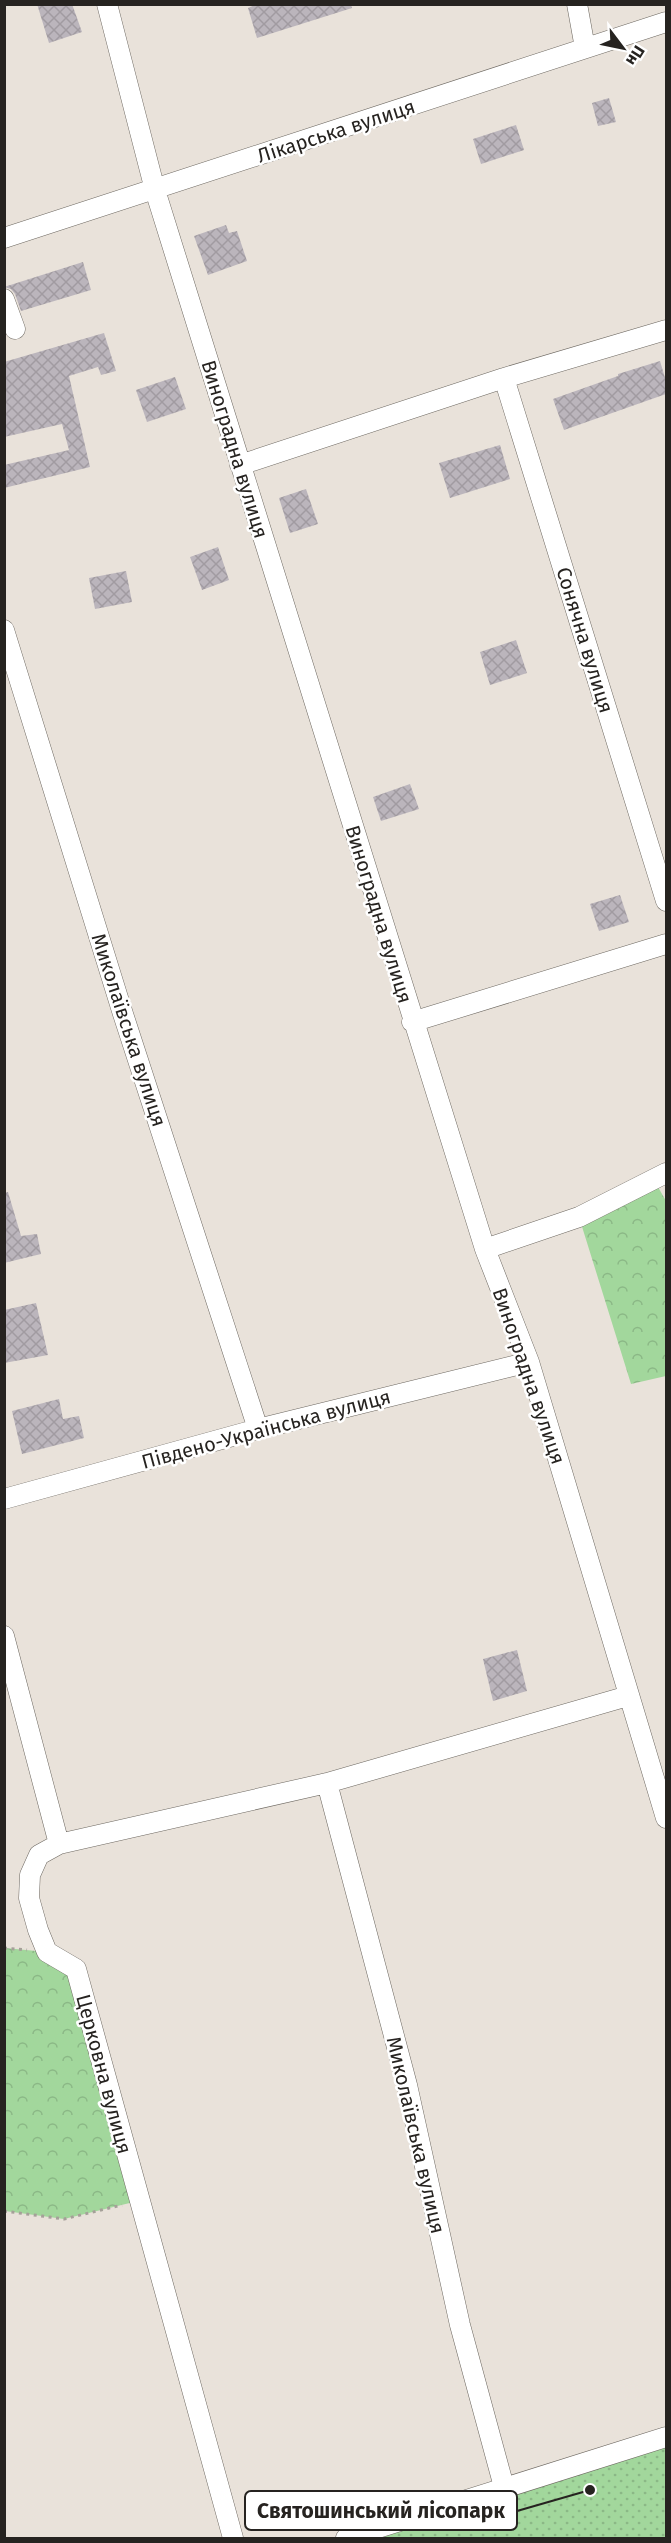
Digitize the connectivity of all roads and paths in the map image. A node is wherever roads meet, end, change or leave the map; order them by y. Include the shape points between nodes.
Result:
1 (107, 4) edge
2 (578, 4) edge
3 (666, 22) edge
4 (585, 48) junction
5 (155, 190) junction
6 (4, 238) edge
7 (4, 299) edge
8 (15, 329) dead end
9 (666, 330) edge
10 (504, 378) junction
11 (240, 465) junction
12 (4, 630) edge
13 (666, 901) edge
14 (666, 944) edge
15 (412, 1022) junction
16 (666, 1173) edge
17 (485, 1249) junction
18 (529, 1362) junction
19 (258, 1429) junction
20 (4, 1498) edge
21 (4, 1636) edge
22 (628, 1696) junction
23 (327, 1783) junction
24 (666, 1818) edge
25 (58, 1844) junction
26 (138, 2201) junction
27 (4, 2211) edge
28 (666, 2437) edge
29 (504, 2487) junction
30 (233, 2538) edge
31 (346, 2538) edge

1 - 5 street, Виноградна вулиця
2 - 4 street
3 - 4 street, Лікарська вулиця
4 - 5 street, Лікарська вулиця
5 - 6 street, Лікарська вулиця
5 - 11 street, Виноградна вулиця
7 - 8 street
9 - 10 street
10 - 11 street
10 - 13 street, Сонячна вулиця
11 - 15 street, Виноградна вулиця
12 - 19 street, Миколаївська вулиця
14 - 15 street
15 - 17 street, Виноградна вулиця
16 - 17 street via 579,1217
17 - 18 street, Виноградна вулиця
18 - 19 street, Південо-Українська вулиця
18 - 22 street, Виноградна вулиця
19 - 20 street, Південо-Українська вулиця
21 - 25 street
22 - 23 street
22 - 24 street, Виноградна вулиця
23 - 25 street
23 - 29 street, Миколаївська вулиця via 407,2085 460,2325
25 - 26 street, Церковна вулиця via 39,1855 30,1875 29,1898 47,1952 76,1969
26 - 27 path via 64,2219
26 - 30 street, Церковна вулиця
28 - 29 street
29 - 31 street

